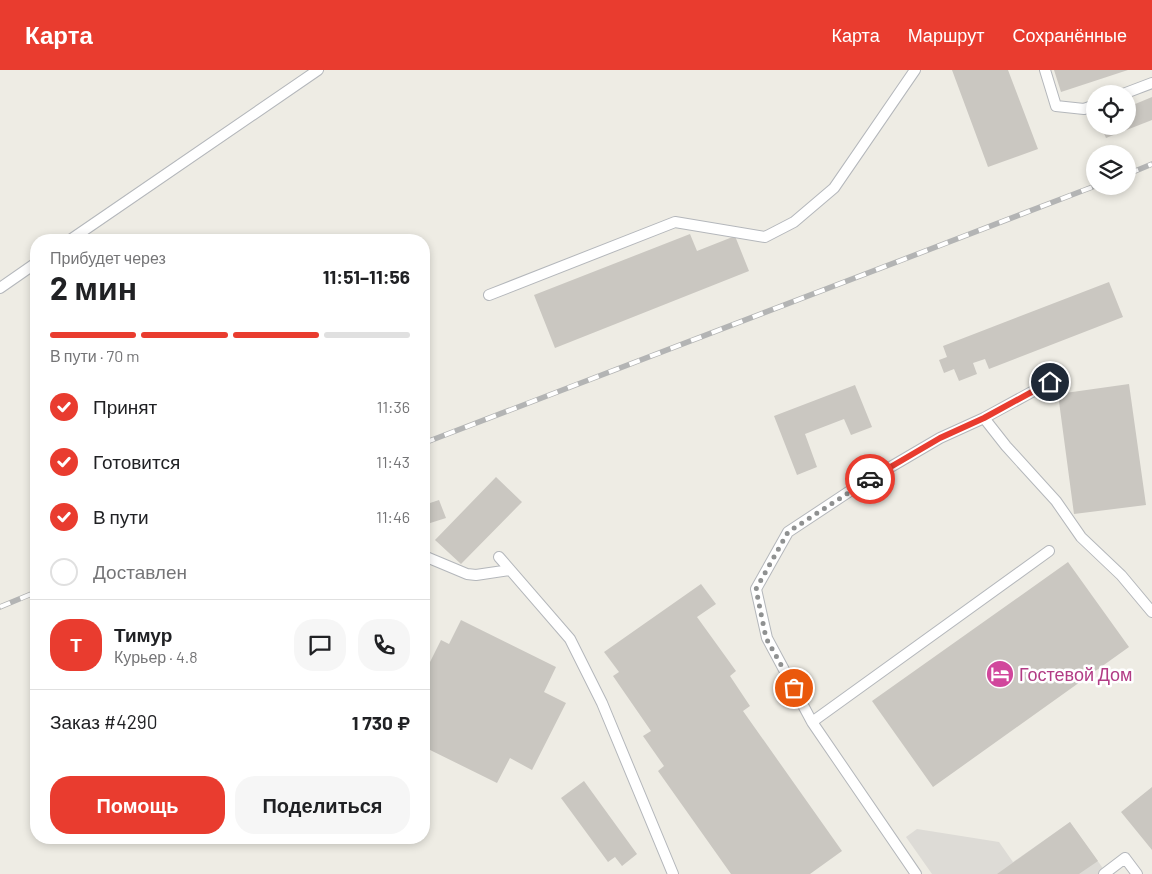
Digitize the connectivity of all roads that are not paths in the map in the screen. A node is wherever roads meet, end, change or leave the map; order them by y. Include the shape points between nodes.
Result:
1 (318, 70) edge
2 (914, 70) edge
3 (1044, 70) edge
4 (1152, 83) edge
5 (1136, 89) edge
6 (1086, 108) edge
7 (79, 234) edge
8 (30, 267) edge
9 (0, 288) edge
10 (489, 295) dead end
11 (1050, 382) dead end
12 (984, 418) junction
13 (1049, 551) dead end
14 (499, 557) dead end
15 (430, 559) edge
16 (510, 570) junction
17 (1152, 612) edge
18 (812, 722) junction
19 (673, 874) edge
20 (916, 874) edge
21 (1104, 874) edge
22 (1138, 874) edge

1 - 7 lane
2 - 10 lane via 834,188 794,222 765,236 675,222
3 - 6 lane via 1056,106
4 - 5 lane
8 - 9 lane
11 - 12 lane
12 - 17 lane via 1056,501 1081,536 1121,575
12 - 18 lane via 940,438 788,532 756,589 766,638
13 - 18 lane
14 - 16 lane
15 - 16 lane via 467,574
16 - 19 lane via 570,639 602,703
18 - 20 lane
21 - 22 lane via 1125,858

